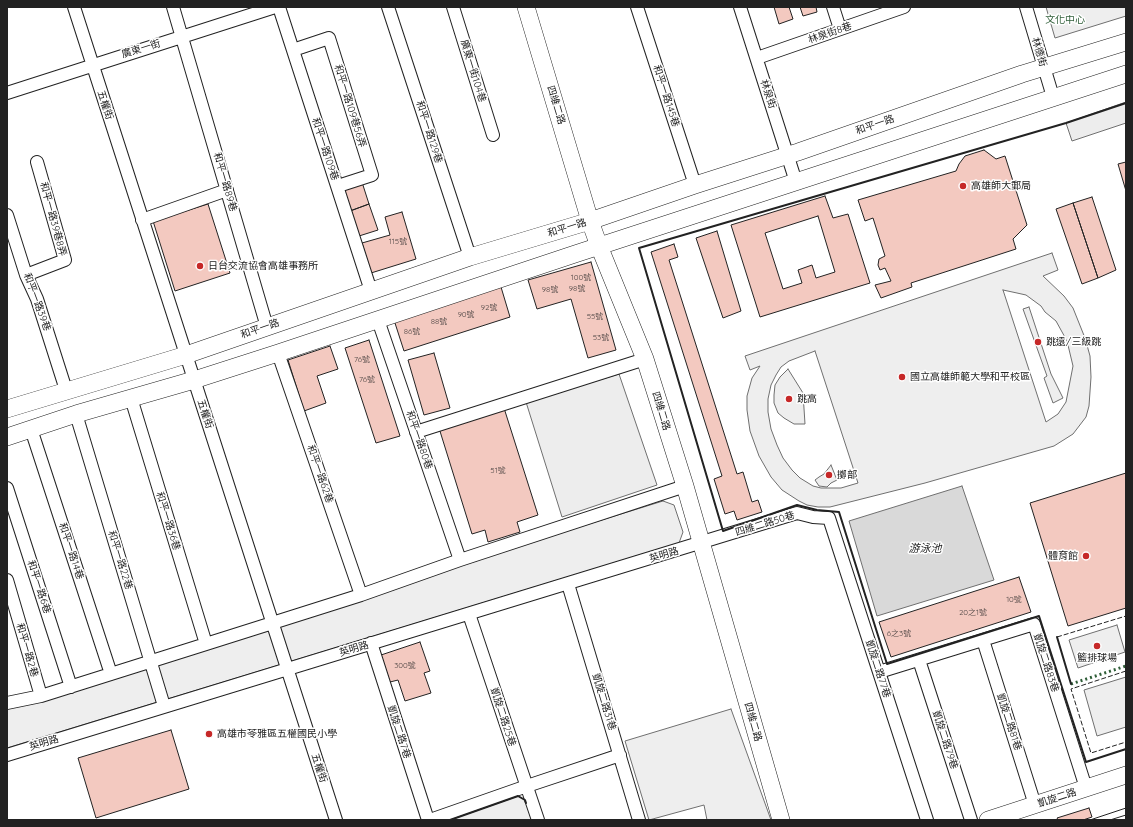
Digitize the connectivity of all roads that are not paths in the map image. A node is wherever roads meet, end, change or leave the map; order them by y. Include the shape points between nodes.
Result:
1 (74, 7) edge
2 (173, 7) edge
3 (275, 7) edge
4 (279, 7) edge
5 (388, 7) edge
6 (453, 7) edge
7 (526, 7) edge
8 (637, 7) edge
9 (740, 7) edge
10 (833, 7) edge
11 (904, 7) edge
12 (1026, 7) edge
13 (840, 29) junction
14 (182, 36) junction
15 (1126, 42) edge
16 (293, 50) junction
17 (757, 58) junction
18 (92, 65) junction
19 (1044, 67) junction
20 (1126, 74) edge
21 (7, 93) edge
22 (1053, 97) junction
23 (493, 134) dead end
24 (788, 155) junction
25 (37, 162) dead end
26 (796, 182) junction
27 (695, 185) junction
28 (338, 186) junction
29 (227, 190) junction
30 (7, 215) edge
31 (142, 220) junction
32 (590, 221) junction
33 (599, 246) junction
34 (470, 257) junction
35 (26, 275) junction
36 (371, 290) junction
37 (378, 320) junction
38 (267, 327) junction
39 (278, 353) junction
40 (186, 355) junction
41 (645, 359) junction
42 (194, 380) junction
43 (66, 390) junction
44 (131, 398) junction
45 (7, 409) edge
46 (76, 414) junction
47 (31, 429) junction
48 (416, 432) junction
49 (7, 437) edge
50 (685, 486) junction
51 (7, 488) edge
52 (829, 518) joint
53 (702, 543) junction
54 (460, 560) junction
55 (7, 580) edge
56 (568, 584) junction
57 (361, 595) junction
58 (469, 614) junction
59 (272, 622) junction
60 (983, 640) junction
61 (206, 644) junction
62 (371, 644) junction
63 (919, 660) junction
64 (151, 662) junction
65 (287, 669) junction
66 (879, 672) junction
67 (111, 674) junction
68 (71, 687) junction
69 (41, 696) junction
70 (7, 703) edge
71 (164, 706) junction
72 (7, 755) edge
73 (620, 755) junction
74 (1126, 775) edge
75 (526, 786) junction
76 (1086, 788) junction
77 (1035, 804) junction
78 (336, 820) edge
79 (429, 820) edge
80 (538, 820) edge
81 (639, 820) edge
82 (781, 820) edge
83 (927, 820) edge
84 (971, 820) edge
85 (988, 820) edge

1 - 18 street, 五權街
2 - 14 street, 和平一路89巷
3 - 14 street, 廣東一街
4 - 16 street, 和平一路109巷
5 - 34 street, 和平一路129巷
6 - 23 street, 廣東一街104巷
7 - 32 street, 四維二路
8 - 27 street, 和平一路145巷
9 - 17 street, 林泉街
10 - 13 street
11 - 13 street, 林泉街8巷
12 - 19 street, 林德街
13 - 17 street, 林泉街8巷
14 - 18 street, 廣東一街
14 - 29 street, 和平一路89巷
15 - 19 street, 和平一路
16 - 28 street, 和平一路109巷
16 - 28 street, 和平一路109巷56弄 via 329,38 372,175
17 - 24 street, 林泉街
18 - 21 street, 廣東一街
18 - 31 street, 五權街
19 - 22 street, 林德街
19 - 24 street, 和平一路
20 - 22 street
22 - 26 street
24 - 26 street, 林泉街
24 - 27 street, 和平一路
25 - 35 street, 和平一路39巷8弄 via 65,260
26 - 33 street
27 - 32 street, 和平一路
28 - 36 street, 和平一路109巷
29 - 31 street
29 - 38 street, 和平一路89巷
30 - 35 street, 和平一路39巷
31 - 40 street, 五權街
32 - 33 street, 四維二路
32 - 34 street, 和平一路
33 - 37 street
33 - 41 street, 四維二路
34 - 36 street, 和平一路
35 - 43 street, 和平一路39巷 via 37,299
36 - 38 street, 和平一路
37 - 39 street
37 - 48 street, 和平一路80巷
38 - 40 street, 和平一路
39 - 42 street
39 - 57 street, 和平一路62巷
40 - 42 street, 五權街
40 - 43 street, 和平一路
41 - 48 street
41 - 50 street, 四維二路
42 - 44 street
42 - 59 street, 五權街
43 - 45 street, 和平一路
44 - 46 street
44 - 61 street, 和平一路36巷
46 - 47 street
46 - 64 street, 和平一路22巷
47 - 49 street
47 - 67 street, 和平一路14巷
48 - 54 street, 和平一路80巷
50 - 53 street, 四維二路
50 - 54 street
51 - 68 street, 和平一路6巷
52 - 53 street, 四維二路50巷 via 797,513
52 - 66 street, 凱旋二路77巷
53 - 56 street, 英明路
53 - 82 street, 四維二路
54 - 57 street
55 - 69 street, 和平一路2巷
56 - 58 street, 英明路
56 - 73 street, 凱旋二路31巷
57 - 59 street
58 - 62 street, 英明路
58 - 75 street, 凱旋二路25巷
59 - 61 street
59 - 65 street, 五權街
60 - 63 street, 凱旋二路83巷
60 - 76 street, 凱旋二路83巷 via 1034,624
60 - 77 street, 凱旋二路81巷
61 - 64 street
62 - 65 street, 英明路
62 - 79 street, 凱旋二路7巷
63 - 66 street, 凱旋二路83巷
63 - 84 street, 凱旋二路79巷
64 - 67 street
64 - 71 street, 和平一路22巷
65 - 71 street, 英明路
65 - 78 street, 五權街
66 - 83 street, 凱旋二路77巷
67 - 68 street
68 - 69 street
69 - 70 street
71 - 72 street, 英明路
73 - 75 street
73 - 81 street, 凱旋二路31巷
74 - 76 street, 凱旋二路
75 - 79 street
75 - 80 street, 凱旋二路25巷
76 - 77 street, 凱旋二路
77 - 85 street, 凱旋二路

